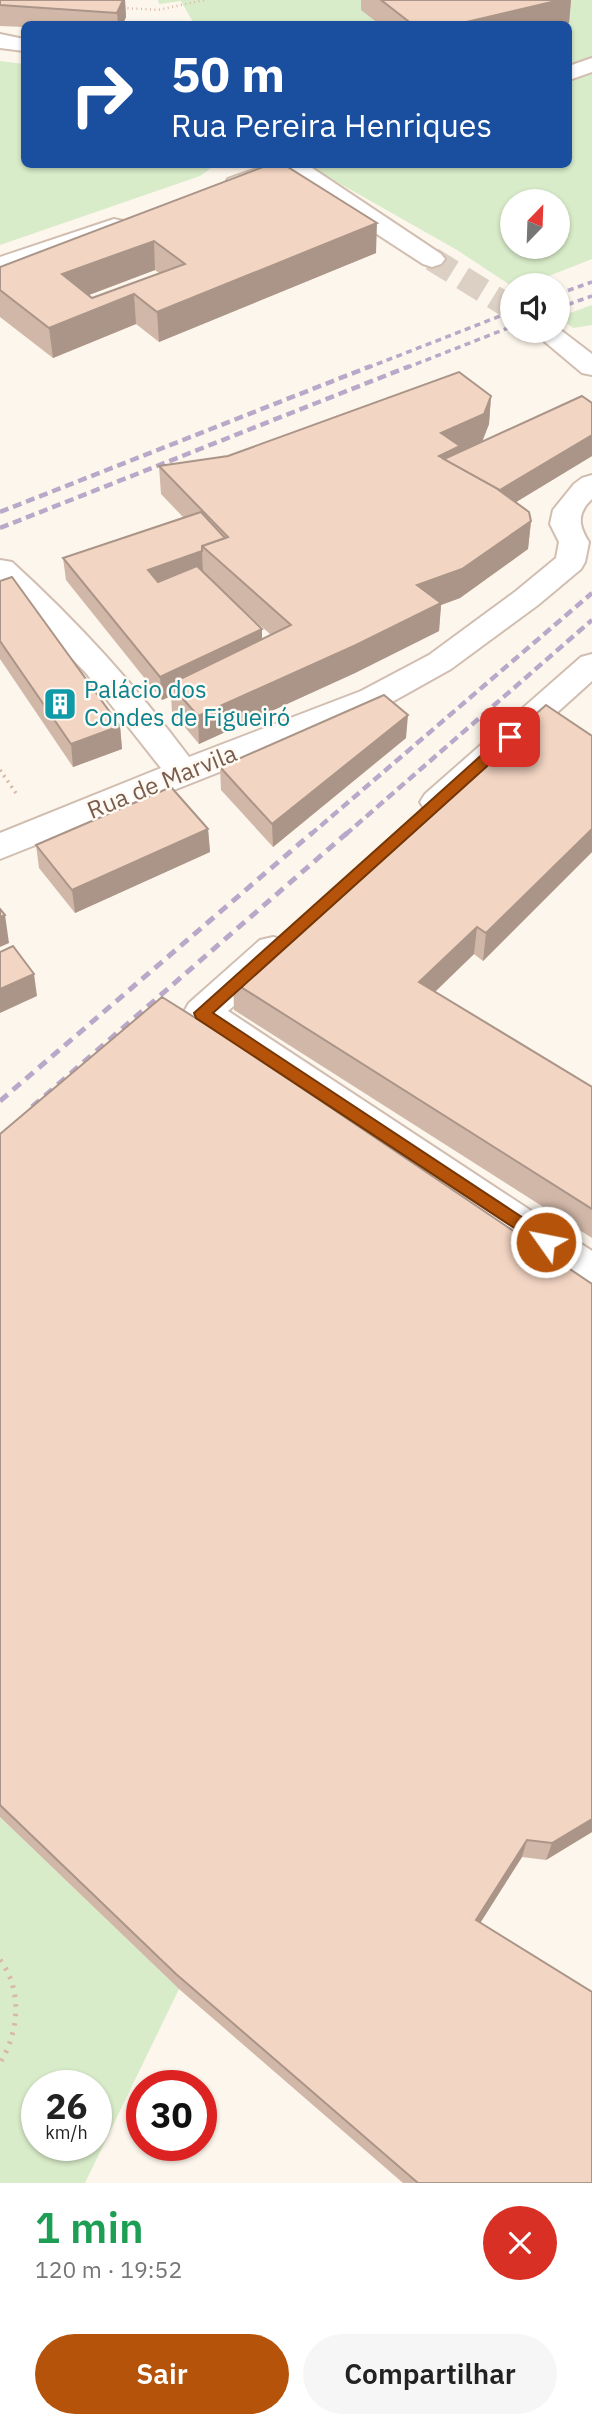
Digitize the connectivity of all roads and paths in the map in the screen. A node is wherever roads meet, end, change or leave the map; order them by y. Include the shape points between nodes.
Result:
1 (204, 0) edge
2 (118, 7) edge
3 (0, 41) edge
4 (21, 44) edge
5 (592, 65) edge
6 (572, 72) edge
7 (281, 168) edge
8 (294, 168) edge
9 (216, 191) edge
10 (140, 217) edge
11 (432, 260) tunnel mouth
12 (0, 265) edge
13 (561, 343) edge
14 (592, 367) edge
15 (592, 484) edge
16 (1, 569) edge
17 (592, 664) edge
18 (182, 772) junction
19 (418, 820) edge
20 (0, 847) edge
21 (294, 931) edge
22 (592, 1273) edge
23 (0, 1960) edge
24 (0, 2063) edge

1 - 2 path via 158,10
3 - 4 street
5 - 6 street
7 - 9 street
8 - 11 street
10 - 12 street
13 - 14 street
15 - 18 street, Rua de Marvila via 569,504 564,520 574,542 570,562 440,662 372,699
16 - 18 street via 36,599 142,716
17 - 19 street
18 - 20 street, Rua de Marvila
21 - 22 street via 202,1013
23 - 24 path via 8,1967 17,2007 8,2053

